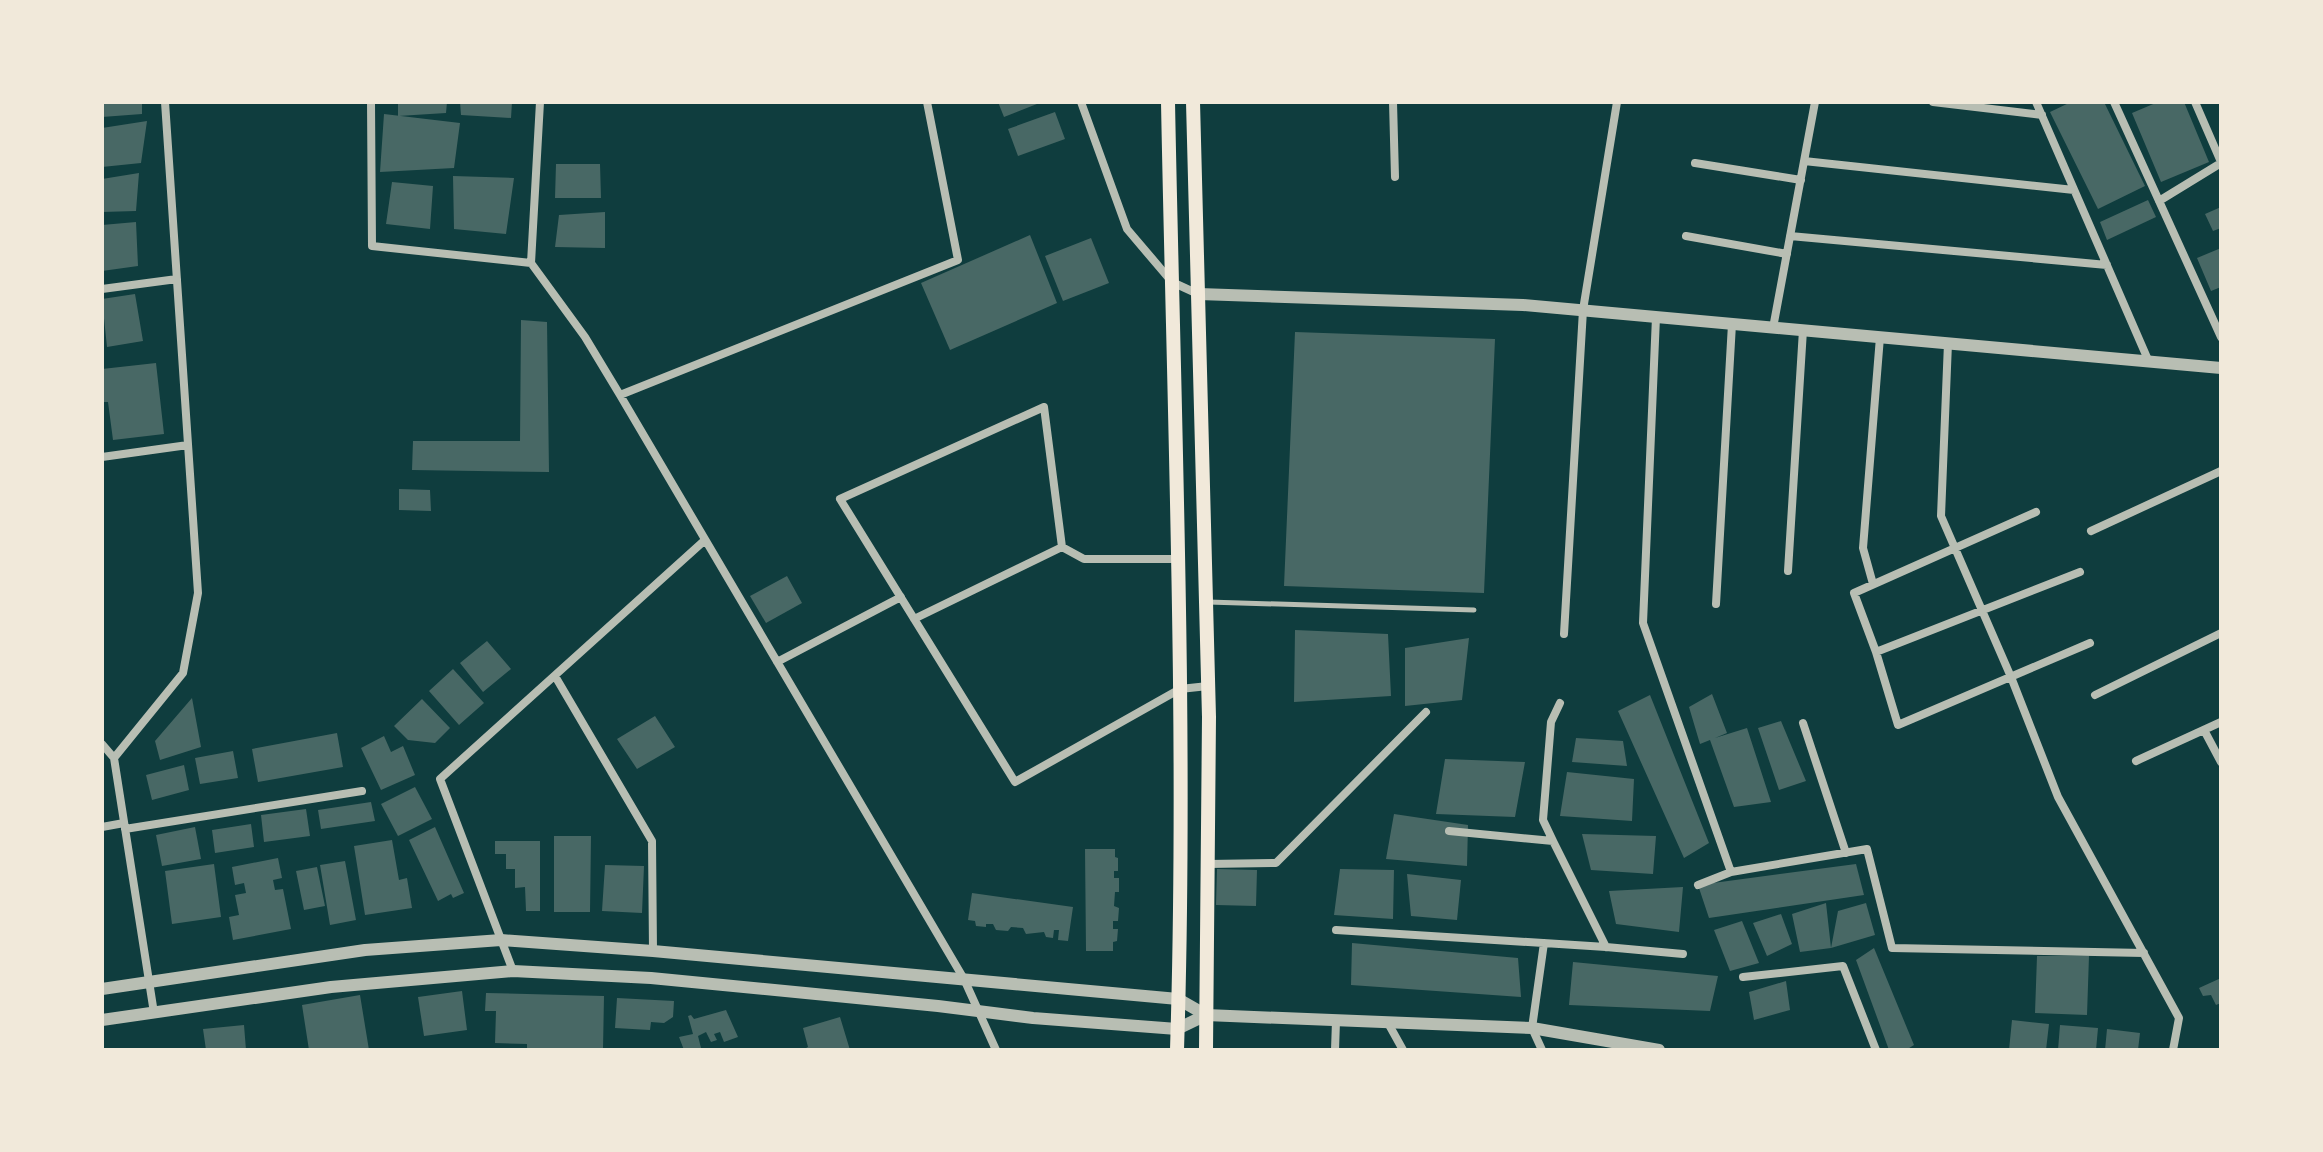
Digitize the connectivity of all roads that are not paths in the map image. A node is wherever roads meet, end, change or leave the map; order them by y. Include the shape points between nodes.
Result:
1 (165, 102) edge
2 (371, 102) edge
3 (540, 102) edge
4 (927, 102) edge
5 (1081, 102) edge
6 (1168, 102) edge
7 (1193, 102) edge
8 (1393, 102) edge
9 (1617, 102) edge
10 (1814, 102) edge
11 (1933, 102) edge
12 (2036, 102) edge
13 (2114, 102) edge
14 (2195, 102) edge
15 (2042, 115) junction
16 (1804, 161) junction
17 (1695, 163) dead end
18 (2221, 163) edge
19 (1395, 177) dead end
20 (1801, 180) junction
21 (2074, 190) junction
22 (2159, 201) junction
23 (1686, 236) dead end
24 (1790, 236) junction
25 (1787, 254) junction
26 (531, 263) junction
27 (2107, 265) junction
28 (177, 279) junction
29 (1172, 282) junction
30 (102, 289) edge
31 (1199, 294) junction
32 (1583, 310) junction
33 (1656, 317) junction
34 (1732, 324) junction
35 (1773, 328) junction
36 (1803, 330) junction
37 (1880, 337) junction
38 (2221, 337) edge
39 (1948, 343) junction
40 (2149, 362) junction
41 (2221, 368) edge
42 (620, 395) junction
43 (188, 445) junction
44 (102, 457) edge
45 (2221, 471) edge
46 (2036, 512) dead end
47 (2091, 531) dead end
48 (705, 540) junction
49 (1062, 547) junction
50 (1955, 550) junction
51 (1178, 559) junction
52 (1788, 571) dead end
53 (2080, 572) dead end
54 (1873, 584) junction
55 (901, 597) junction
56 (1207, 602) junction
57 (1716, 604) dead end
58 (1474, 610) dead end
59 (1983, 612) junction
60 (914, 619) junction
61 (2221, 633) edge
62 (1564, 634) dead end
63 (2090, 643) dead end
64 (1876, 652) junction
65 (777, 662) junction
66 (555, 676) junction
67 (2011, 677) junction
68 (1208, 686) junction
69 (1180, 689) junction
70 (2095, 695) dead end
71 (1560, 703) dead end
72 (1426, 712) dead end
73 (2221, 722) edge
74 (1803, 723) dead end
75 (2204, 730) junction
76 (102, 744) edge
77 (114, 758) junction
78 (2136, 761) dead end
79 (2221, 762) edge
80 (362, 791) dead end
81 (124, 826) junction
82 (102, 827) edge
83 (1449, 831) dead end
84 (1553, 841) junction
85 (1846, 853) junction
86 (1208, 864) junction
87 (1731, 872) junction
88 (1698, 885) dead end
89 (1336, 930) dead end
90 (501, 940) junction
91 (1544, 943) junction
92 (1606, 947) junction
93 (653, 951) junction
94 (2144, 953) junction
95 (1683, 954) dead end
96 (513, 971) junction
97 (1743, 977) dead end
98 (964, 979) junction
99 (150, 982) junction
100 (102, 989) edge
101 (1178, 999) junction
102 (979, 1011) junction
103 (154, 1013) junction
104 (1206, 1015) junction
105 (102, 1020) edge
106 (1336, 1021) junction
107 (1388, 1023) junction
108 (1532, 1028) junction
109 (1177, 1029) junction
110 (996, 1050) edge
111 (1177, 1050) edge
112 (1206, 1050) edge
113 (1335, 1050) edge
114 (1403, 1050) edge
115 (1542, 1050) edge
116 (1659, 1050) edge
117 (1876, 1050) edge
118 (2173, 1050) edge

1 - 28 street
2 - 26 street via 372,246
3 - 26 street
4 - 42 street via 958,260
5 - 29 street via 1127,229
6 - 29 main road
7 - 31 main road
8 - 19 street
9 - 32 street
10 - 16 street
11 - 15 street
12 - 15 street
13 - 22 street
14 - 18 street
15 - 21 street
16 - 20 street
16 - 21 street
17 - 20 street
18 - 22 street
20 - 24 street
21 - 27 street
22 - 38 street
23 - 25 street
24 - 25 street
24 - 27 street
25 - 35 street
26 - 42 street
27 - 40 street
28 - 30 street
28 - 43 street
29 - 31 street
29 - 51 main road
31 - 32 street
31 - 56 main road
32 - 33 street
32 - 62 street
33 - 34 street
33 - 87 street via 1643,623
34 - 35 street
34 - 57 street
35 - 36 street
36 - 37 street
36 - 52 street
37 - 39 street
37 - 54 street via 1863,548
39 - 40 street
39 - 50 street via 1941,516
40 - 41 street
42 - 48 street
43 - 44 street
43 - 77 street via 198,593 183,673
45 - 47 street
46 - 50 street
48 - 65 street
48 - 66 street
49 - 51 street via 1084,559
49 - 55 street via 1044,407 840,499
49 - 60 street
50 - 54 street
50 - 59 street
51 - 69 main road
53 - 59 street
54 - 64 street via 1854,593
55 - 60 street
55 - 65 street
56 - 58 lane
56 - 68 main road
59 - 64 street
59 - 67 street
60 - 69 street via 1015,782
61 - 70 street
63 - 67 street
64 - 67 street via 1898,725
65 - 98 street
66 - 90 street via 440,779
66 - 93 street via 652,841
67 - 94 street via 2058,797
68 - 69 street
68 - 86 main road
69 - 101 main road
71 - 84 street via 1551,722 1543,820
72 - 86 street via 1276,863
73 - 75 street
74 - 85 street
75 - 78 street
75 - 79 street
76 - 77 street
77 - 81 street
80 - 81 street
81 - 82 street
81 - 99 street
83 - 84 street
84 - 92 street
85 - 87 street
85 - 94 street via 1867,849 1892,948
86 - 104 main road
87 - 88 street
89 - 91 street
90 - 93 street
90 - 96 street
90 - 99 street via 365,950
91 - 92 street
91 - 108 street
92 - 95 street
93 - 98 street
94 - 118 street via 2179,1018
96 - 102 street via 651,978
96 - 103 street via 331,987
97 - 117 street via 1843,966
98 - 101 street
98 - 102 street
99 - 100 street
99 - 103 street
101 - 104 street
101 - 109 main road
102 - 109 street
102 - 110 street
103 - 105 street
104 - 106 street
104 - 109 street
104 - 112 main road
106 - 107 street
106 - 113 street
107 - 108 street
107 - 114 street
108 - 115 street
108 - 116 street
109 - 111 main road

